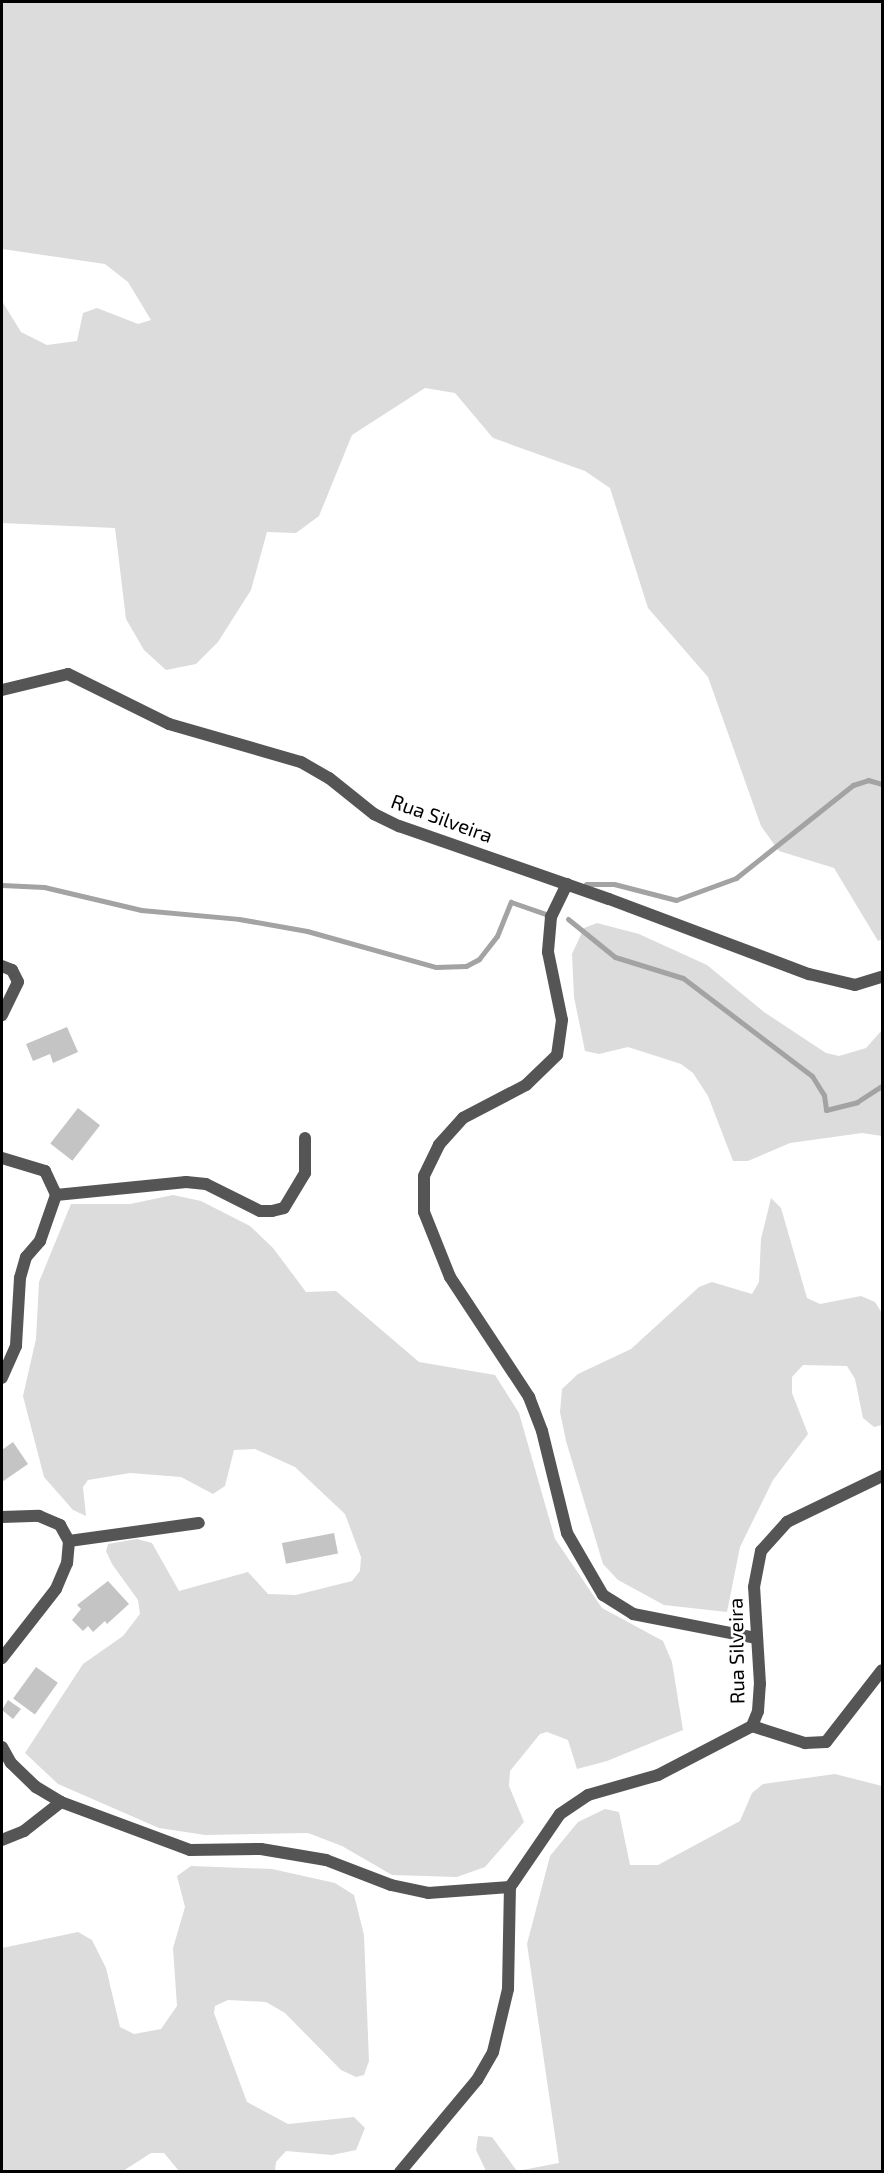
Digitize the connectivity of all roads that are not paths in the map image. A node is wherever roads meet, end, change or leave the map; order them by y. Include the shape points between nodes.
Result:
1 (2, 690) edge
2 (567, 884) junction
3 (2, 966) edge
4 (882, 976) edge
5 (2, 1015) edge
6 (305, 1138) dead end
7 (2, 1158) edge
8 (56, 1195) junction
9 (2, 1378) edge
10 (882, 1476) edge
11 (2, 1517) edge
12 (199, 1523) dead end
13 (69, 1541) junction
14 (757, 1638) junction
15 (2, 1658) edge
16 (882, 1670) edge
17 (752, 1726) junction
18 (2, 1747) edge
19 (61, 1802) junction
20 (2, 1840) edge
21 (510, 1887) junction
22 (400, 2172) edge

1 - 2 street, Rua Silveira via 68,674 169,724 301,762 329,778 374,814 399,826
2 - 4 street, Rua Silveira via 809,974 855,985
2 - 14 street via 551,917 548,952 562,1020 557,1055 526,1085 463,1118 439,1145 424,1176 424,1212 450,1277 529,1398 542,1431 567,1533 603,1595 633,1614
3 - 5 street via 12,970 18,982
6 - 8 street via 305,1173 285,1208 272,1211 260,1211 206,1184 186,1182
7 - 8 street via 45,1171
8 - 9 street via 48,1223 26,1257 20,1278 15,1346
10 - 14 street, Rua Silveira via 787,1522 761,1551 757,1568
11 - 13 street via 39,1515 60,1525
12 - 13 street
13 - 15 street via 68,1563 56,1589
14 - 17 street, Rua Silveira via 760,1684 758,1711
16 - 17 street, Rua Silveira via 826,1742 805,1743
17 - 21 street via 658,1775 588,1795 560,1814
18 - 19 street via 11,1763 36,1787
19 - 20 street via 24,1831
19 - 21 street via 190,1850 261,1849 326,1860 391,1885 428,1893
21 - 22 street via 508,1989 493,2052 477,2080

